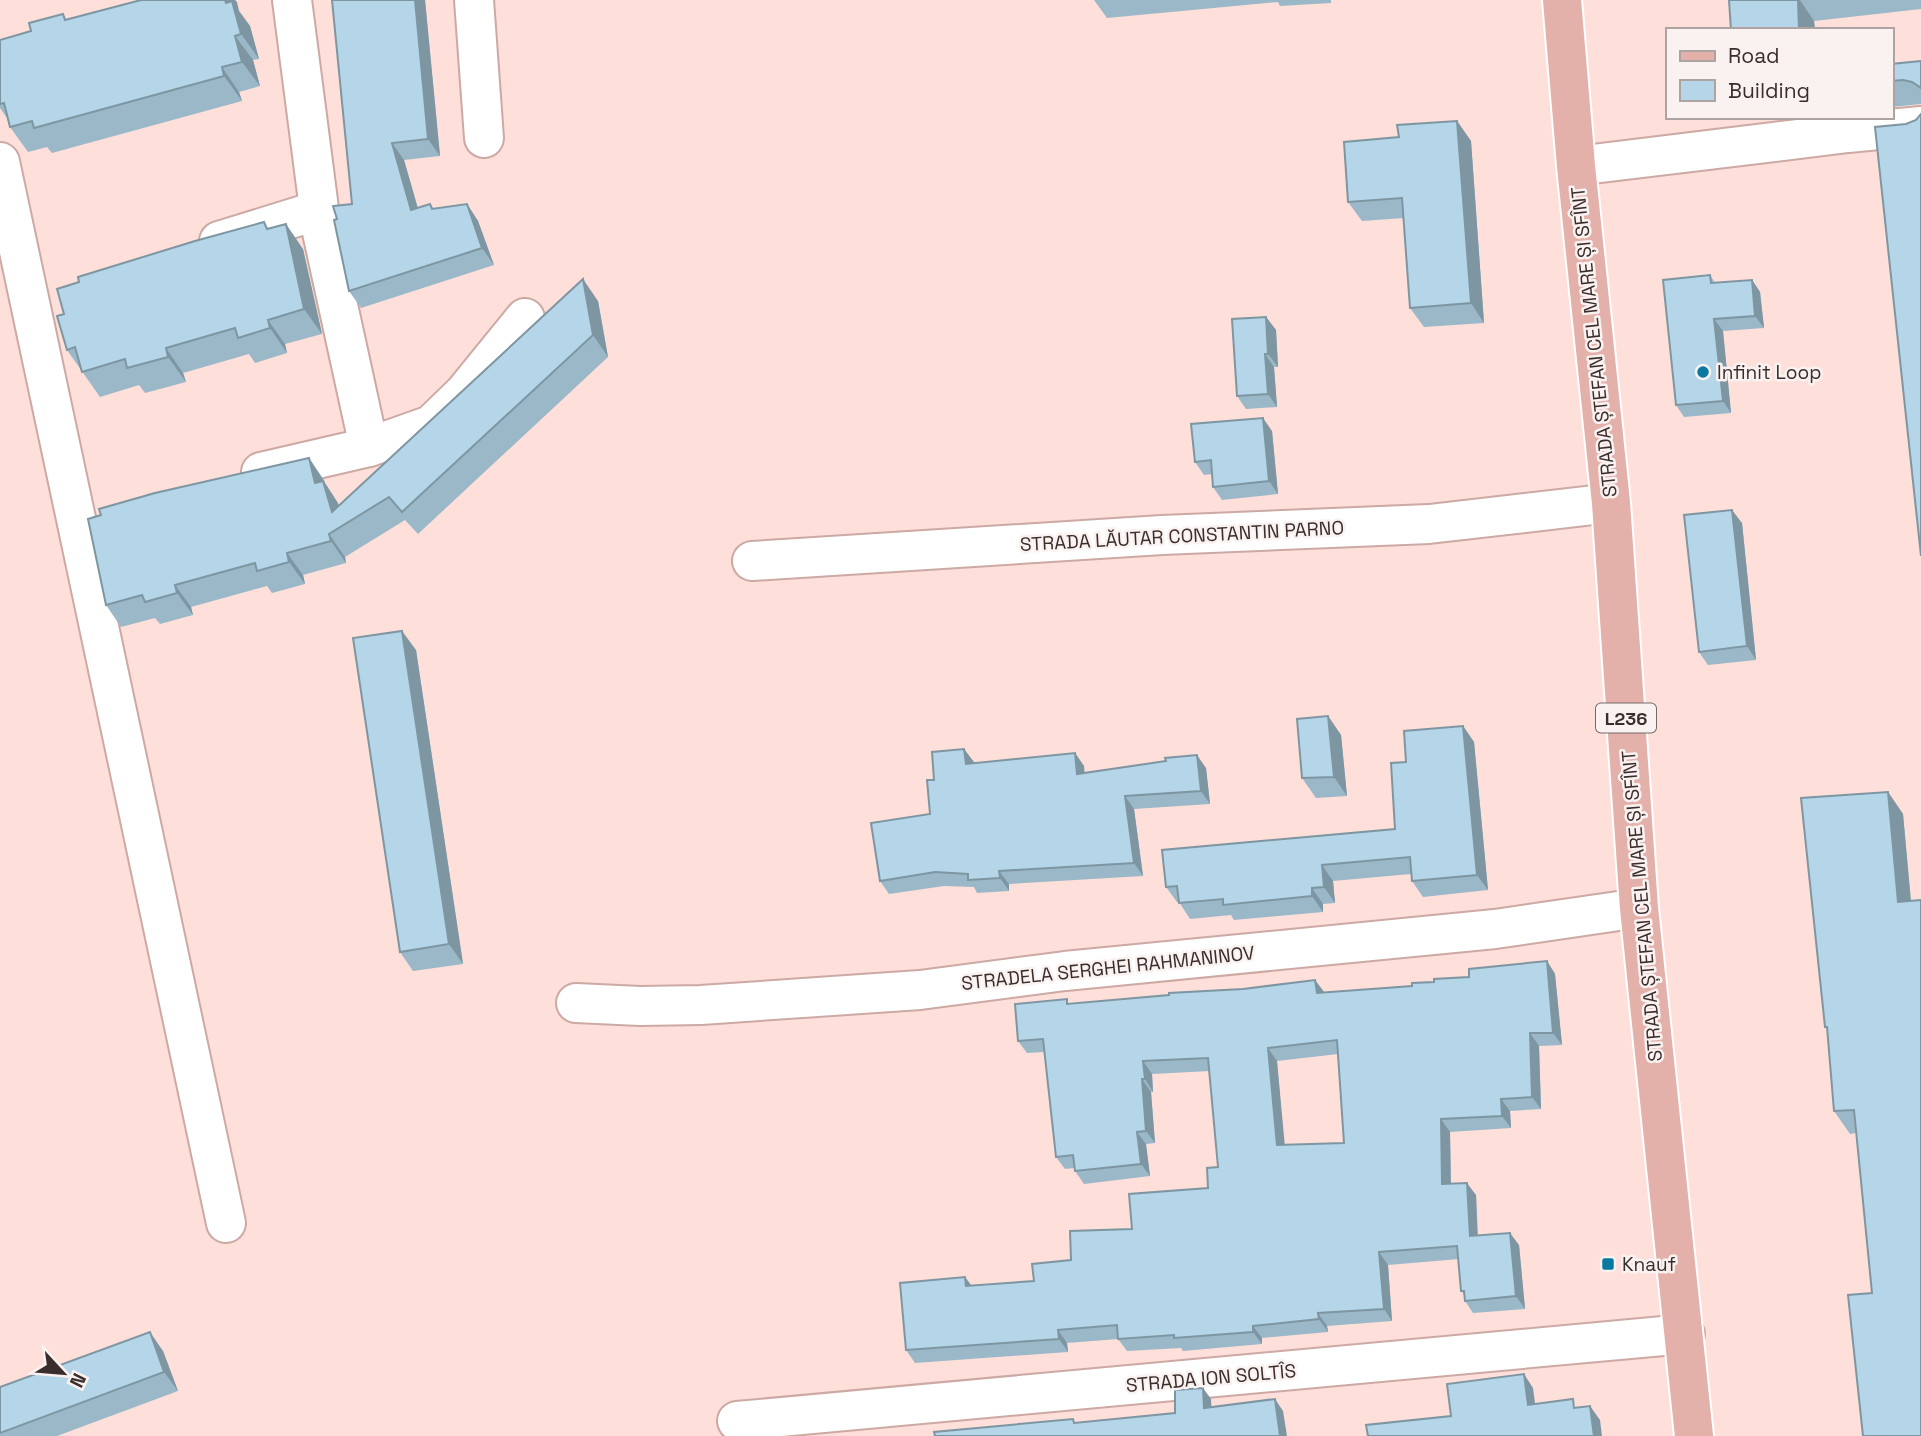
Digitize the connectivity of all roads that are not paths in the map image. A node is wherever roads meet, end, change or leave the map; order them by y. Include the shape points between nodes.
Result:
1 (292, 0) edge
2 (474, 0) edge
3 (1562, 0) edge
4 (1921, 126) edge
5 (484, 138) dead end
6 (0, 162) edge
7 (1576, 166) junction
8 (319, 210) junction
9 (187, 250) edge
10 (525, 318) dead end
11 (369, 447) junction
12 (222, 481) edge
13 (1611, 503) junction
14 (115, 505) edge
15 (75, 514) junction
16 (752, 561) dead end
17 (1639, 908) junction
18 (576, 1003) dead end
19 (226, 1223) dead end
20 (1685, 1334) junction
21 (737, 1421) dead end
22 (1694, 1436) edge

1 - 8 street
2 - 5 street
3 - 7 main road, STRADA ȘTEFAN CEL MARE ȘI SFÎNT / L236
4 - 7 street
6 - 15 street via 42,295
7 - 13 main road, STRADA ȘTEFAN CEL MARE ȘI SFÎNT / L236
8 - 9 street
8 - 11 street
10 - 11 street via 464,393 430,425
11 - 12 street
13 - 16 street, STRADA LĂUTAR CONSTANTIN PARNO via 1429,524
13 - 17 main road, STRADA ȘTEFAN CEL MARE ȘI SFÎNT / L236
14 - 15 street
15 - 19 street
17 - 18 street, STRADELA SERGHEI RAHMANINOV via 1495,929 1065,971 920,990 701,1005
17 - 20 main road, STRADA ȘTEFAN CEL MARE ȘI SFÎNT / L236
20 - 21 street, STRADA ION SOLTÎS
20 - 22 main road, STRADA ȘTEFAN CEL MARE ȘI SFÎNT / L236

